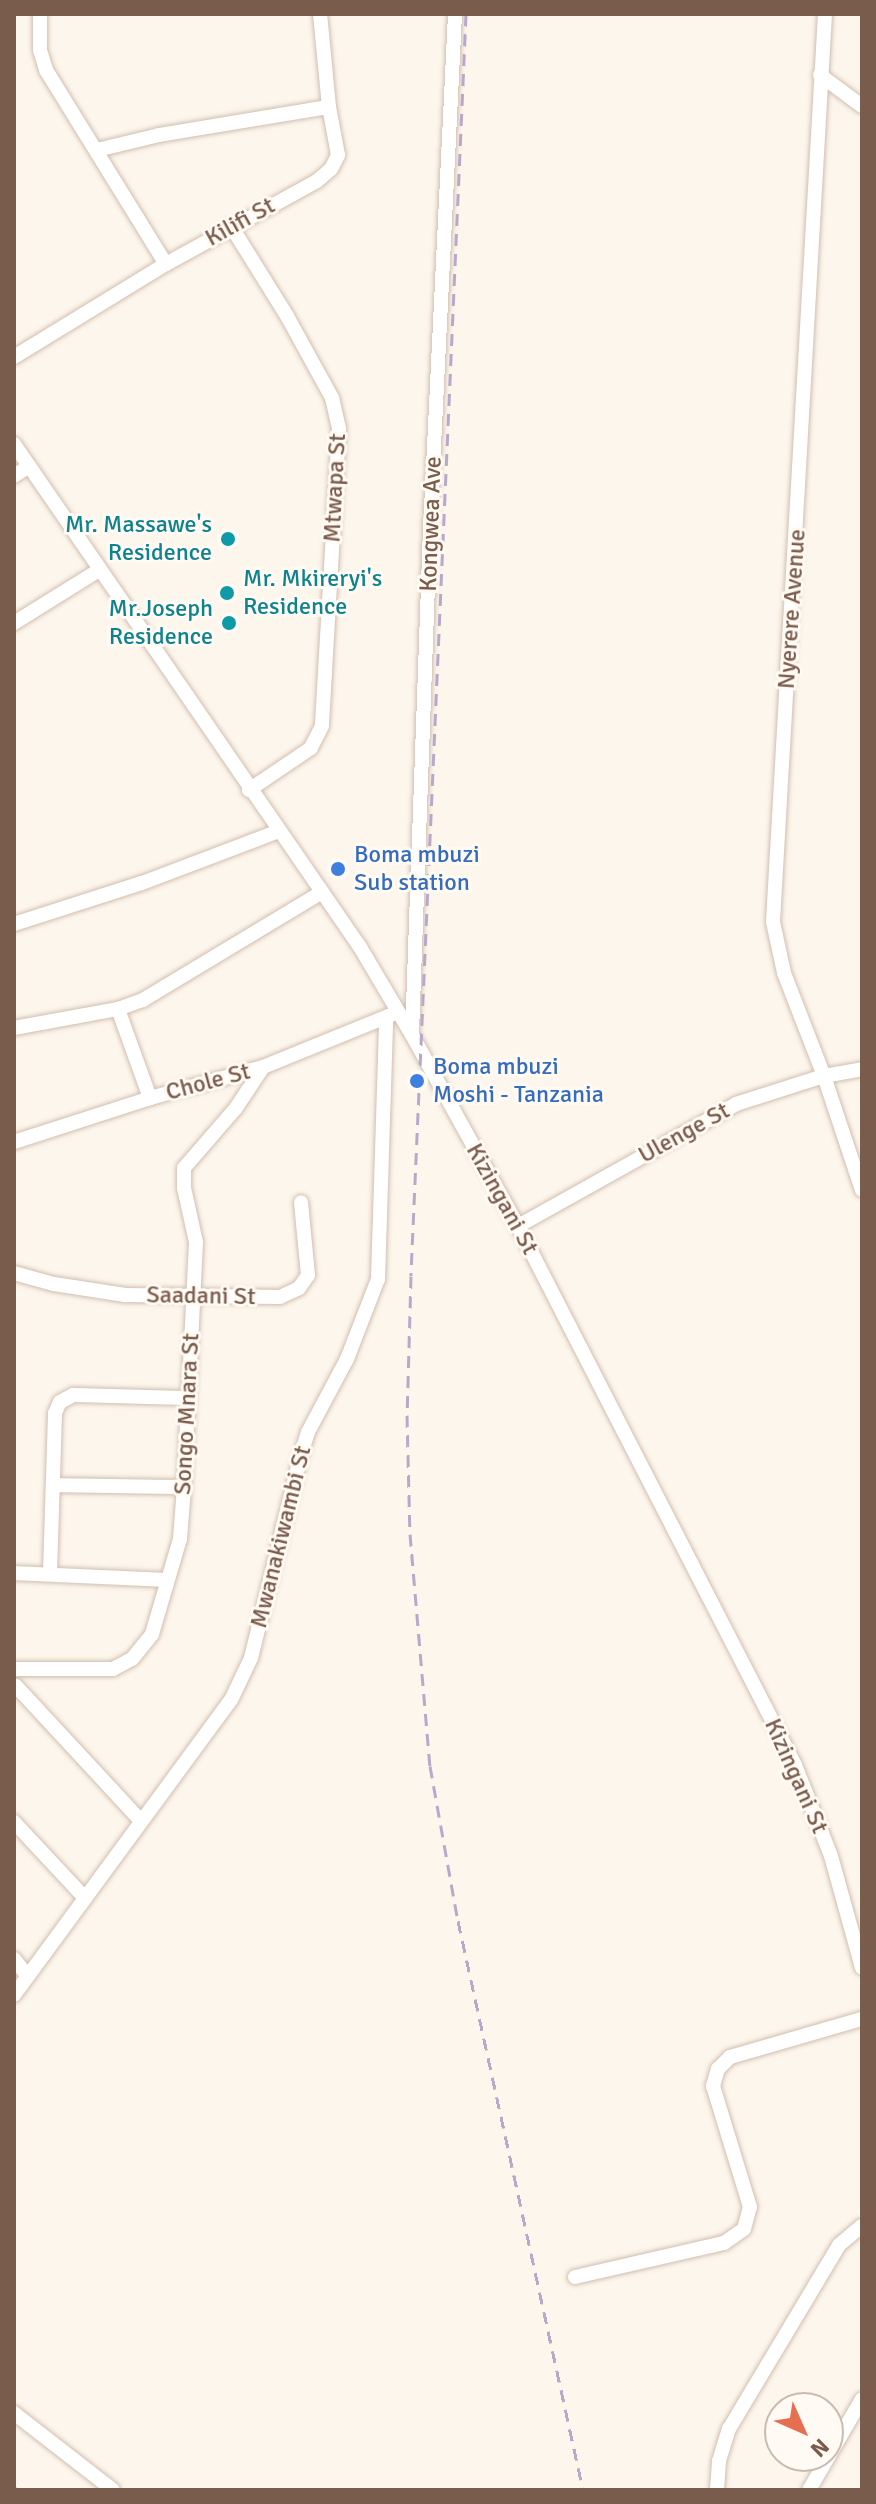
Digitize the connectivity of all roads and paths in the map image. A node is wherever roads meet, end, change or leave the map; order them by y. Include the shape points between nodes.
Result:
1 (40, 14) edge
2 (320, 14) edge
3 (455, 14) edge
4 (825, 14) edge
5 (820, 75) junction
6 (862, 106) edge
7 (329, 107) junction
8 (97, 150) junction
9 (231, 226) junction
10 (166, 264) junction
11 (14, 357) edge
12 (14, 444) edge
13 (28, 467) junction
14 (14, 476) edge
15 (99, 570) junction
16 (14, 623) edge
17 (249, 790) junction
18 (279, 831) junction
19 (322, 892) junction
20 (14, 924) edge
21 (118, 1009) junction
22 (392, 1014) junction
23 (14, 1028) edge
24 (412, 1035) junction
25 (263, 1067) junction
26 (862, 1069) edge
27 (824, 1076) junction
28 (150, 1098) junction
29 (14, 1142) edge
30 (862, 1190) edge
31 (301, 1202) dead end
32 (518, 1226) junction
33 (14, 1273) edge
34 (192, 1298) junction
35 (187, 1398) junction
36 (54, 1485) junction
37 (184, 1487) junction
38 (14, 1573) edge
39 (50, 1573) junction
40 (166, 1580) junction
41 (14, 1669) edge
42 (36, 1669) junction
43 (15, 1687) edge
44 (141, 1821) junction
45 (14, 1822) edge
46 (84, 1897) junction
47 (14, 1959) edge
48 (862, 1968) edge
49 (27, 1975) junction
50 (14, 1995) edge
51 (862, 2019) edge
52 (862, 2226) edge
53 (575, 2277) dead end
54 (862, 2399) edge
55 (14, 2413) edge
56 (113, 2490) edge
57 (717, 2490) edge
58 (809, 2490) edge

1 - 8 street via 46,70
2 - 7 street, Kilifi St
3 - 24 street, Kongwea Ave
4 - 5 street, Nyerere Avenue
5 - 6 street
5 - 27 street, Nyerere Avenue via 773,922 784,973
7 - 8 street
7 - 9 street, Kilifi St via 338,155 331,169
8 - 10 street
9 - 10 street, Kilifi St
9 - 17 street, Mtwapa St via 332,398 339,429 322,726 311,748
10 - 11 street, Kilifi St
12 - 13 street, Kizingani St
13 - 14 street
13 - 15 street, Kizingani St
15 - 16 street
15 - 17 street, Kizingani St
17 - 18 street, Kizingani St
18 - 19 street, Kizingani St
18 - 20 street
19 - 21 street via 166,989
19 - 22 street, Kizingani St
21 - 23 street
21 - 28 street
22 - 24 street, Kizingani St
22 - 25 street, Chole St
22 - 44 street, Mwanakiwambi St via 378,1279 347,1359 308,1432 242,1681
24 - 32 street, Kizingani St
25 - 28 street, Chole St
25 - 34 street, Songo Mnara St via 184,1168 196,1242
26 - 27 street, Ulenge St
27 - 30 street, Nyerere Avenue
27 - 32 street, Ulenge St via 736,1104
28 - 29 street, Chole St
31 - 34 street, Saadani St via 308,1275 299,1288 280,1297
32 - 48 street, Kizingani St via 795,1765 831,1856
33 - 34 street, Saadani St via 125,1295
34 - 35 street, Songo Mnara St
35 - 36 street via 73,1395 60,1402 55,1413
35 - 37 street, Songo Mnara St
36 - 37 street
36 - 39 street
37 - 40 street, Songo Mnara St via 180,1539
38 - 39 street
39 - 40 street
40 - 42 street, Songo Mnara St via 152,1634 123,1665
41 - 42 street, Songo Mnara St
42 - 43 street
43 - 44 street
44 - 46 street, Mwanakiwambi St
45 - 46 street
46 - 49 street, Mwanakiwambi St
47 - 49 street
49 - 50 street, Mwanakiwambi St
51 - 53 street via 730,2057 718,2069 713,2086 750,2207 744,2229 724,2243
52 - 57 street via 839,2245 729,2429
54 - 58 street
55 - 56 street

